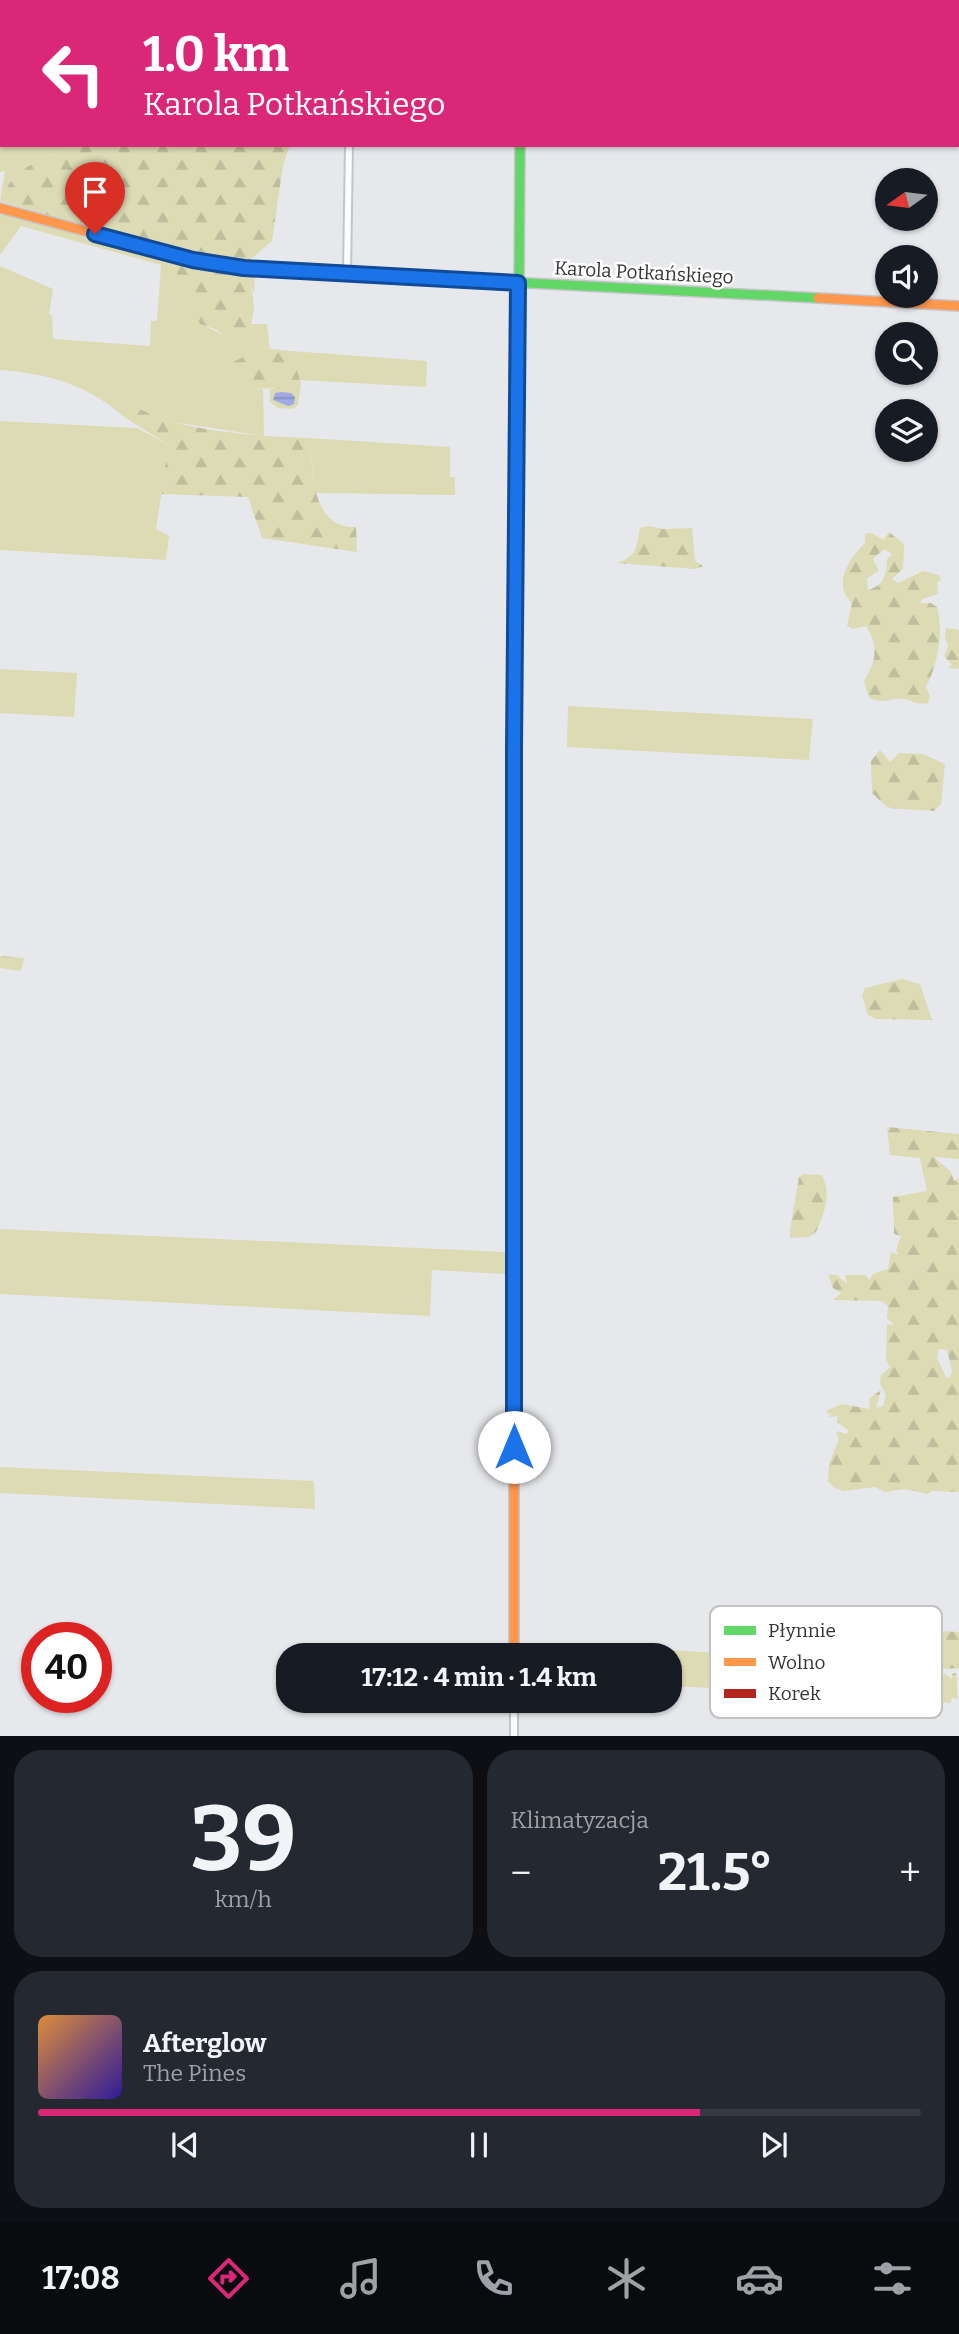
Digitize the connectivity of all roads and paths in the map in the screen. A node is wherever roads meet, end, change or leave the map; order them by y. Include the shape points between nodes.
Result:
1 (349, 147) edge
2 (520, 147) edge
3 (0, 208) edge
4 (347, 274) junction
5 (518, 283) junction
6 (959, 306) edge
7 (514, 1643) edge
8 (514, 1713) edge
9 (514, 1735) edge

1 - 4 street
2 - 5 street
3 - 4 street, Karola Potkańskiego via 193,260
4 - 5 street, Karola Potkańskiego
5 - 6 street, Karola Potkańskiego
5 - 7 street
8 - 9 street

